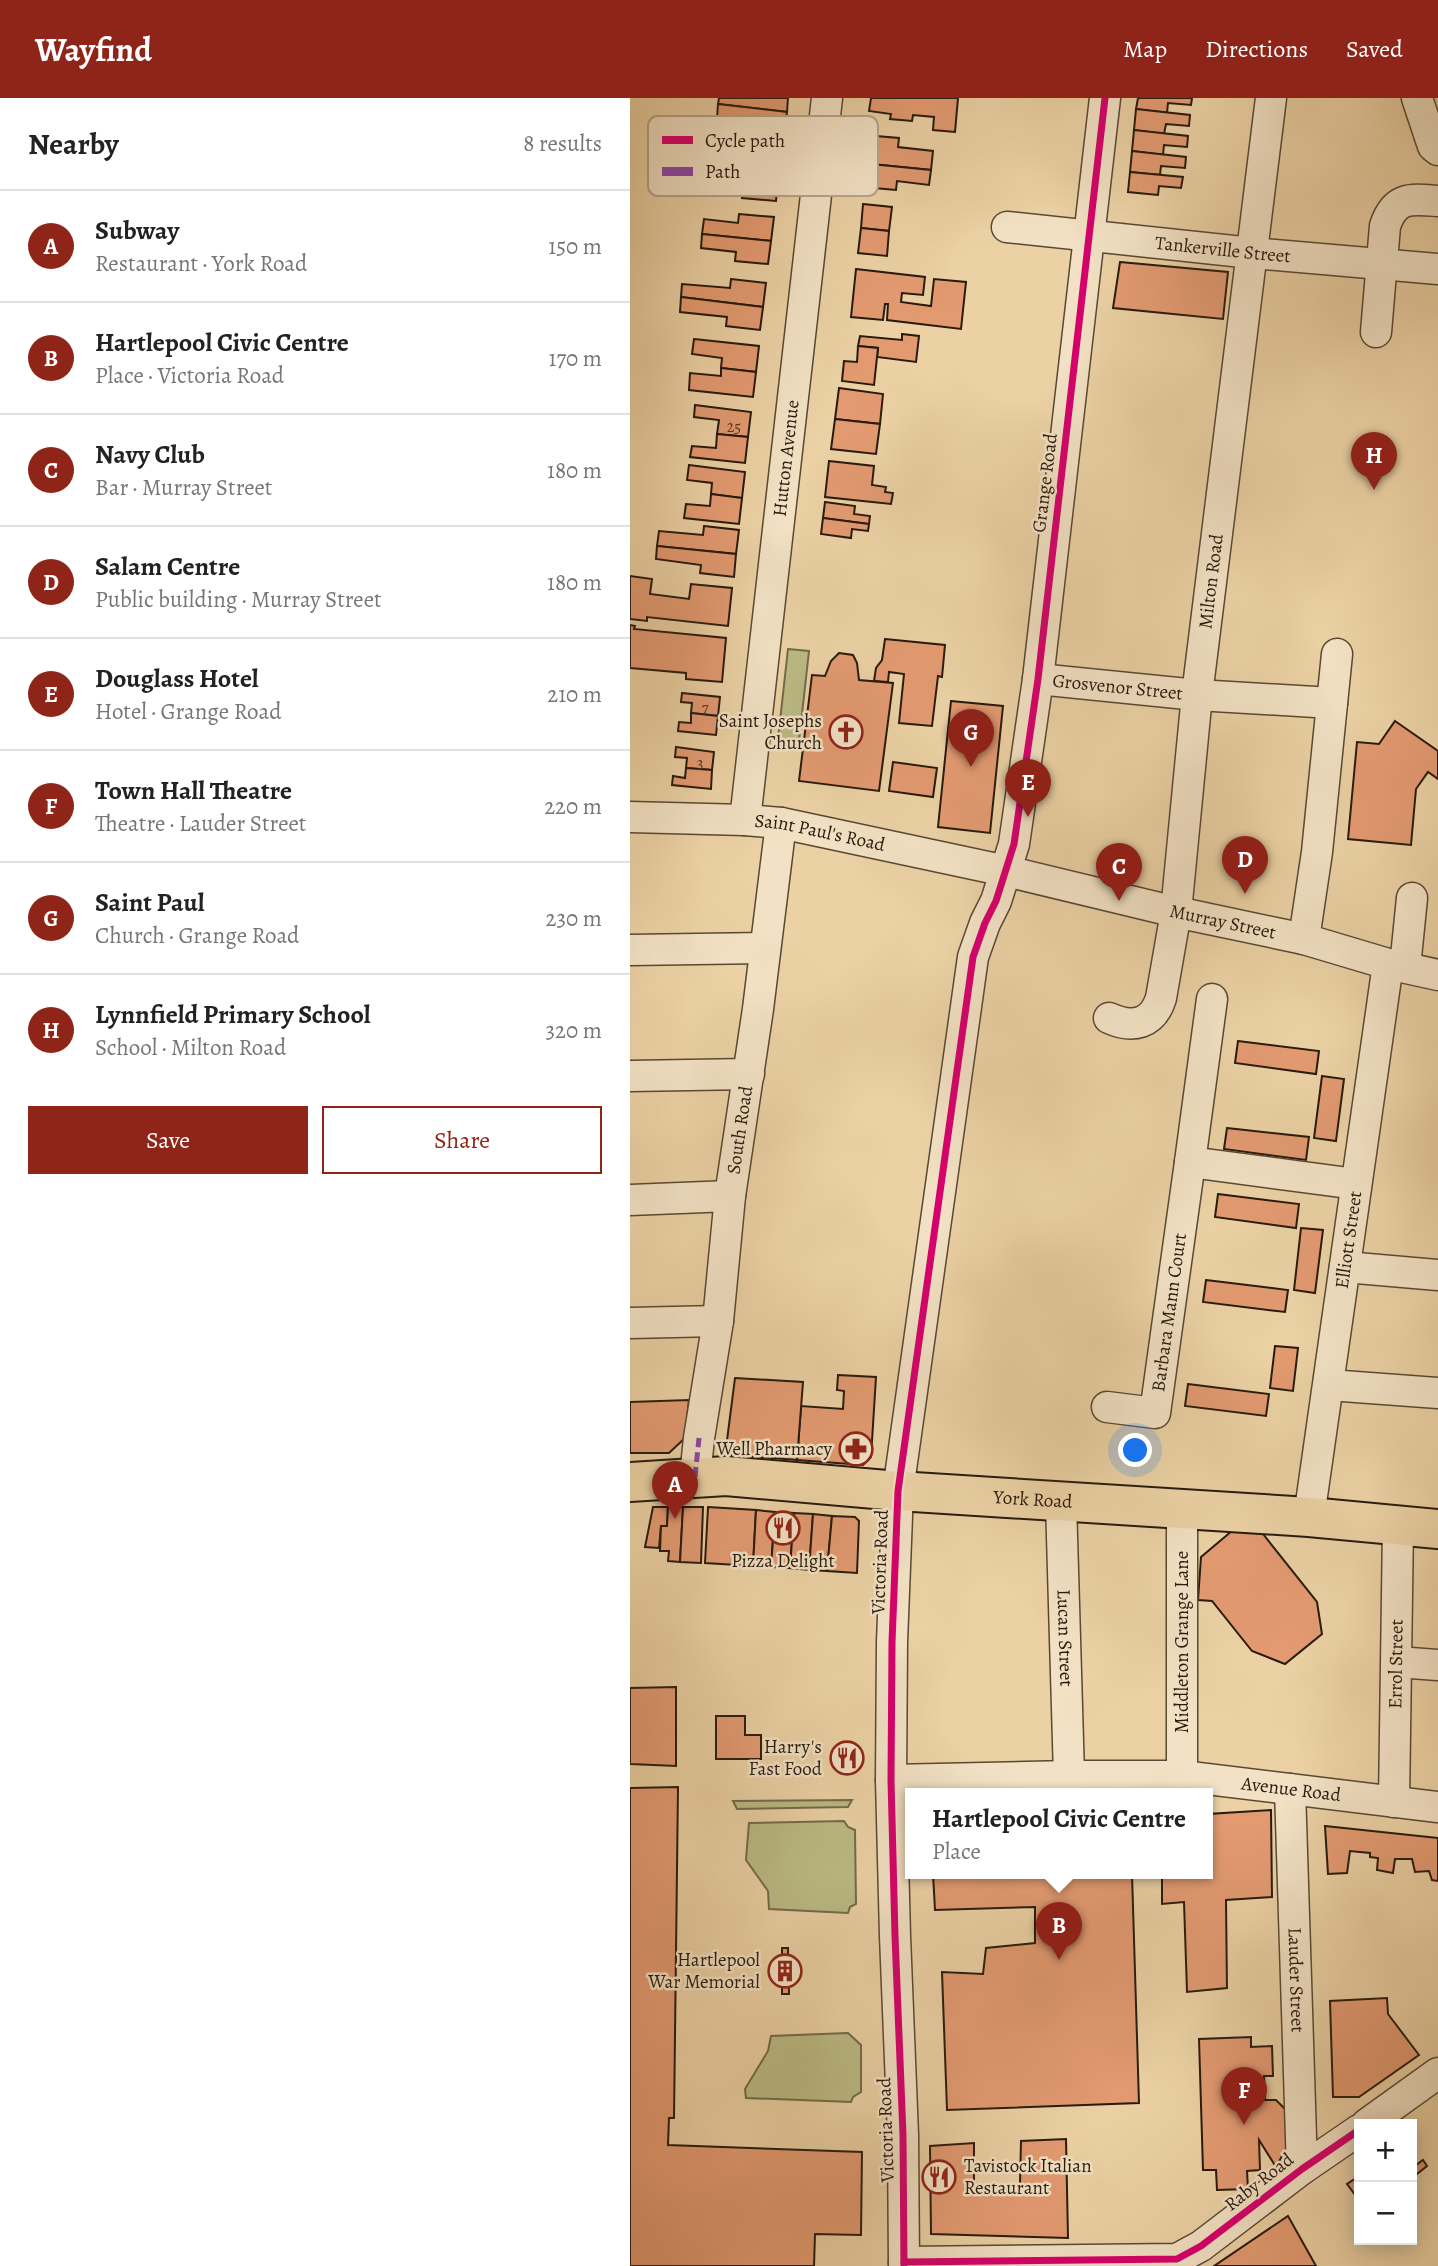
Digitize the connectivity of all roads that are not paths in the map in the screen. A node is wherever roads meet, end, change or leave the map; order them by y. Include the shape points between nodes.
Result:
1 (827, 98) edge
2 (1105, 98) edge
3 (1271, 98) edge
4 (1417, 98) edge
5 (825, 116) edge
6 (1438, 150) edge
7 (816, 196) edge
8 (1438, 201) edge
9 (1007, 227) dead end
10 (1090, 237) junction
11 (1252, 253) junction
12 (1382, 264) junction
13 (1438, 269) edge
14 (1376, 332) dead end
15 (1337, 654) dead end
16 (1038, 679) junction
17 (1197, 695) junction
18 (1332, 703) junction
19 (630, 817) edge
20 (745, 820) junction
21 (781, 824) junction
22 (1006, 871) junction
23 (1412, 898) dead end
24 (1176, 912) junction
25 (1304, 939) junction
26 (765, 948) junction
27 (630, 950) edge
28 (1397, 965) junction
29 (1438, 975) edge
30 (1212, 999) dead end
31 (1109, 1018) dead end
32 (749, 1074) junction
33 (630, 1076) edge
34 (1190, 1162) junction
35 (1356, 1184) junction
36 (730, 1196) junction
37 (630, 1200) edge
38 (1345, 1267) junction
39 (1438, 1275) edge
40 (718, 1321) junction
41 (630, 1323) edge
42 (1329, 1385) junction
43 (1438, 1393) edge
44 (1107, 1407) dead end
45 (695, 1477) junction
46 (630, 1482) edge
47 (898, 1491) junction
48 (1061, 1502) junction
49 (1182, 1508) junction
50 (1309, 1517) junction
51 (1398, 1526) junction
52 (1438, 1529) edge
53 (1397, 1662) junction
54 (1438, 1665) edge
55 (1069, 1776) junction
56 (1182, 1776) junction
57 (891, 1780) junction
58 (1290, 1789) junction
59 (1394, 1802) junction
60 (1438, 1807) edge
61 (1438, 2073) edge
62 (1374, 2119) edge
63 (1354, 2133) edge
64 (1302, 2169) junction
65 (904, 2264) edge

1 - 5 street, Hutton Avenue
2 - 10 street, Grange Road
3 - 11 street, Milton Road
4 - 6 street
7 - 20 street, Hutton Avenue
8 - 12 street via 1409,199 1389,213
9 - 10 street, Tankerville Street
10 - 11 street, Tankerville Street
10 - 16 street, Grange Road
11 - 12 street, Tankerville Street
11 - 17 street, Milton Road
12 - 13 street, Tankerville Street
12 - 14 street
15 - 18 street
16 - 17 street, Grosvenor Street
16 - 22 street, Grange Road
17 - 18 street, Grosvenor Street
17 - 24 street, Milton Road
18 - 25 street
19 - 20 street, Saint Paul's Road
20 - 21 street, Saint Paul's Road
21 - 22 street, Saint Paul's Road
21 - 26 street, South Road
22 - 24 street, Murray Street
22 - 47 street, Victoria Road via 973,957
23 - 28 street, Elliott Street
24 - 25 street, Murray Street
24 - 31 street, Milton Road via 1157,1010 1131,1025
25 - 28 street, Murray Street
26 - 27 street
26 - 32 street, South Road
28 - 29 street, Murray Street
28 - 35 street, Elliott Street
30 - 34 street, Barbara Mann Court
32 - 33 street
32 - 36 street, South Road
34 - 35 street
34 - 44 street, Barbara Mann Court via 1156,1413
35 - 38 street, Elliott Street
36 - 37 street
36 - 40 street, South Road
38 - 39 street
38 - 42 street, Elliott Street
40 - 41 street
40 - 45 street, South Road
42 - 43 street
42 - 50 street, Elliott Street
45 - 46 main road, York Road
45 - 47 main road, York Road
47 - 48 main road, York Road
47 - 57 street, Victoria Road
48 - 49 main road, York Road
48 - 55 street, Lucan Street
49 - 50 main road, York Road
49 - 56 street, Middleton Grange Lane
50 - 51 main road, York Road
51 - 52 main road, York Road
51 - 53 street, Errol Street
53 - 54 street
53 - 59 street, Errol Street
55 - 56 street, Avenue Road
55 - 57 street, Avenue Road
56 - 58 street, Avenue Road
57 - 65 street, Victoria Road
58 - 59 street, Avenue Road
58 - 64 street, Lauder Street
59 - 60 street, Avenue Road
61 - 62 street
63 - 64 street, Raby Road
64 - 65 street, Raby Road via 1177,2259

